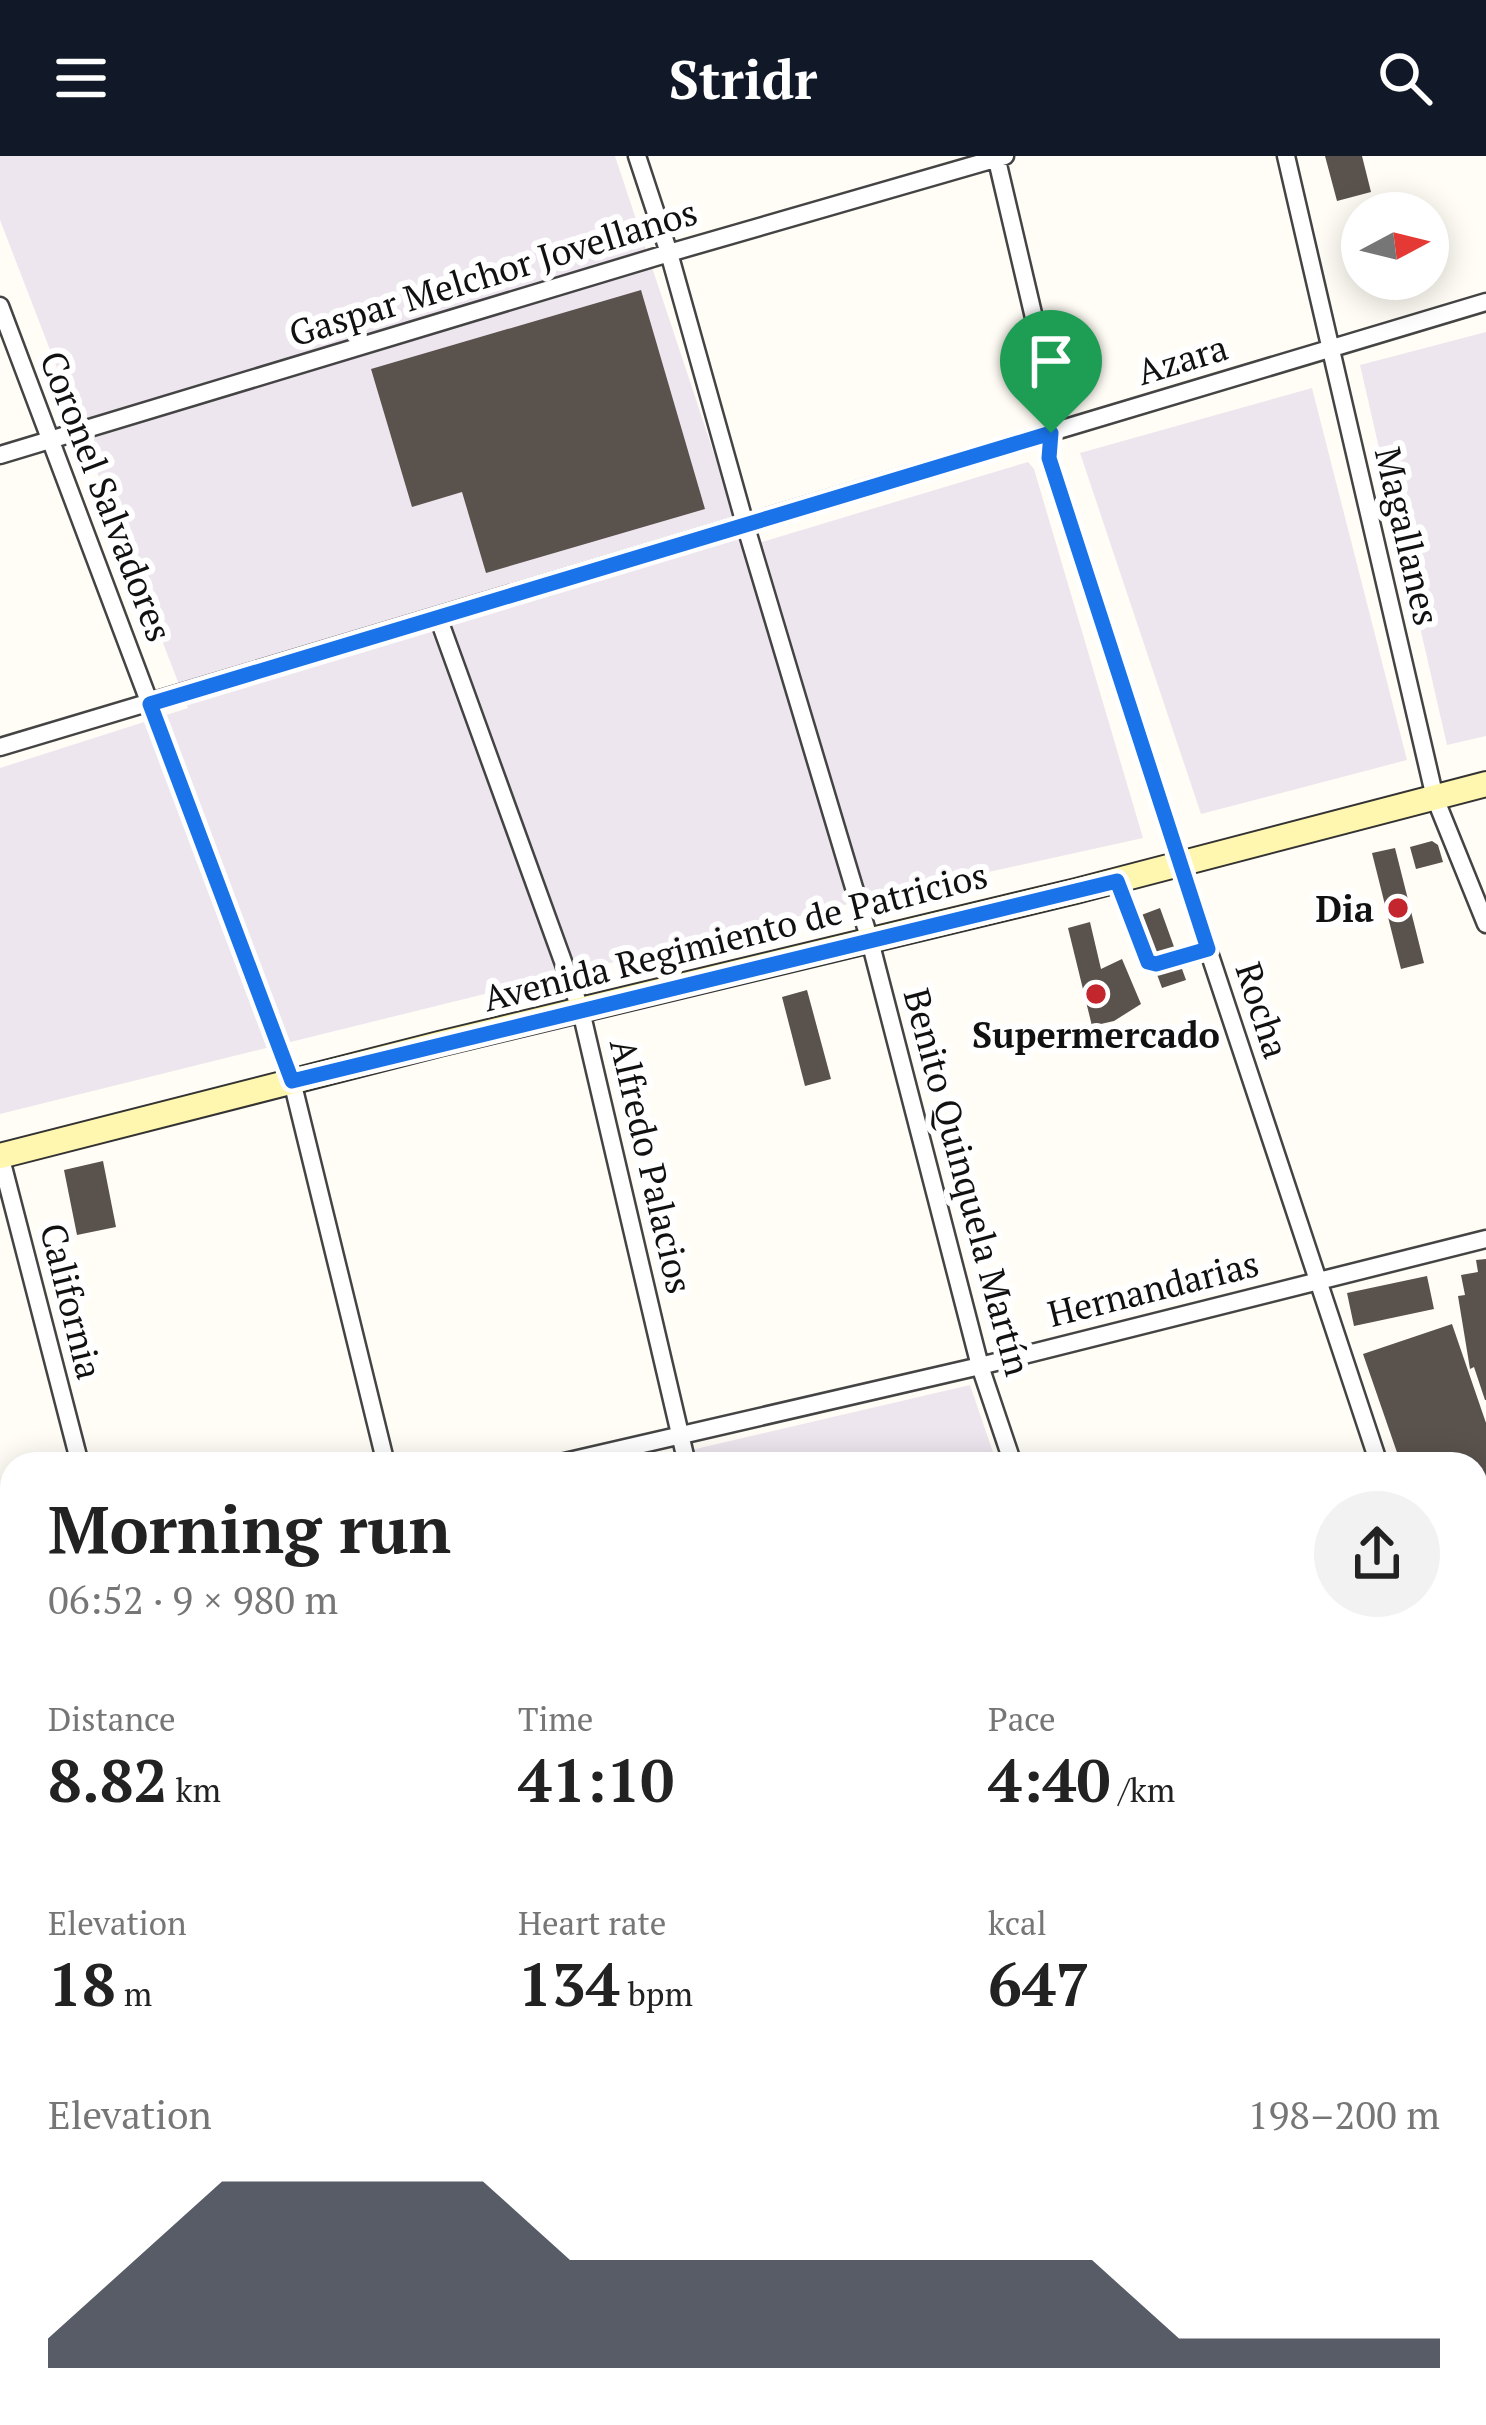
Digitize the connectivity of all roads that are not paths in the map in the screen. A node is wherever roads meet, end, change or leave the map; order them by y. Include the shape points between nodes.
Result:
1 (637, 156) edge
2 (1286, 156) edge
3 (999, 157) edge
4 (669, 253) junction
5 (1486, 302) edge
6 (0, 306) edge
7 (1330, 348) junction
8 (1051, 433) junction
9 (50, 440) junction
10 (0, 455) edge
11 (745, 524) junction
12 (438, 616) junction
13 (150, 704) junction
14 (0, 747) edge
15 (1486, 784) edge
16 (1435, 798) junction
17 (1180, 865) junction
18 (1117, 881) junction
19 (1486, 924) edge
20 (870, 940) junction
21 (1208, 949) junction
22 (581, 1011) junction
23 (292, 1081) junction
24 (0, 1156) edge
25 (1486, 1239) edge
26 (1318, 1281) junction
27 (980, 1366) junction
28 (681, 1434) junction
29 (77, 1452) edge
30 (383, 1452) edge
31 (606, 1452) edge
32 (685, 1452) edge
33 (1008, 1452) edge
34 (1375, 1452) edge

1 - 4 street, Benito Quinquela Martín
2 - 7 street, Magallanes
3 - 4 street, Gaspar Melchor Jovellanos
3 - 8 street, Rocha via 1055,407
4 - 9 street, Gaspar Melchor Jovellanos
4 - 11 street, Benito Quinquela Martín
5 - 7 street, Azara
6 - 9 street, Coronel Salvadores
7 - 8 street, Azara
7 - 16 street, Magallanes
8 - 11 street, Azara
8 - 17 street, Rocha via 1049,458
9 - 10 street, Gaspar Melchor Jovellanos
9 - 13 street, Coronel Salvadores
11 - 12 street, Azara
11 - 20 street, Benito Quinquela Martín
12 - 13 street, Azara
12 - 22 street, Alfredo Palacios
13 - 14 street, Azara
13 - 23 street, Coronel Salvadores
15 - 16 main road, Avenida Regimiento de Patricios
16 - 17 main road, Avenida Regimiento de Patricios
16 - 19 street, Magallanes
17 - 18 main road, Avenida Regimiento de Patricios
17 - 21 street, Rocha
18 - 20 main road, Avenida Regimiento de Patricios
18 - 21 lane via 1148,962
20 - 22 main road, Avenida Regimiento de Patricios
20 - 27 street, Benito Quinquela Martín
21 - 26 street, Rocha
22 - 23 main road, Avenida Regimiento de Patricios
22 - 28 street, Alfredo Palacios
23 - 24 main road, Avenida Regimiento de Patricios
23 - 30 street, Coronel Salvadores
24 - 29 street, California
25 - 26 street, Hernandarias
26 - 27 street, Hernandarias
26 - 34 street, Rocha
27 - 28 street, Hernandarias
27 - 33 street, Benito Quinquela Martín
28 - 31 street, Hernandarias
28 - 32 street, Alfredo Palacios

